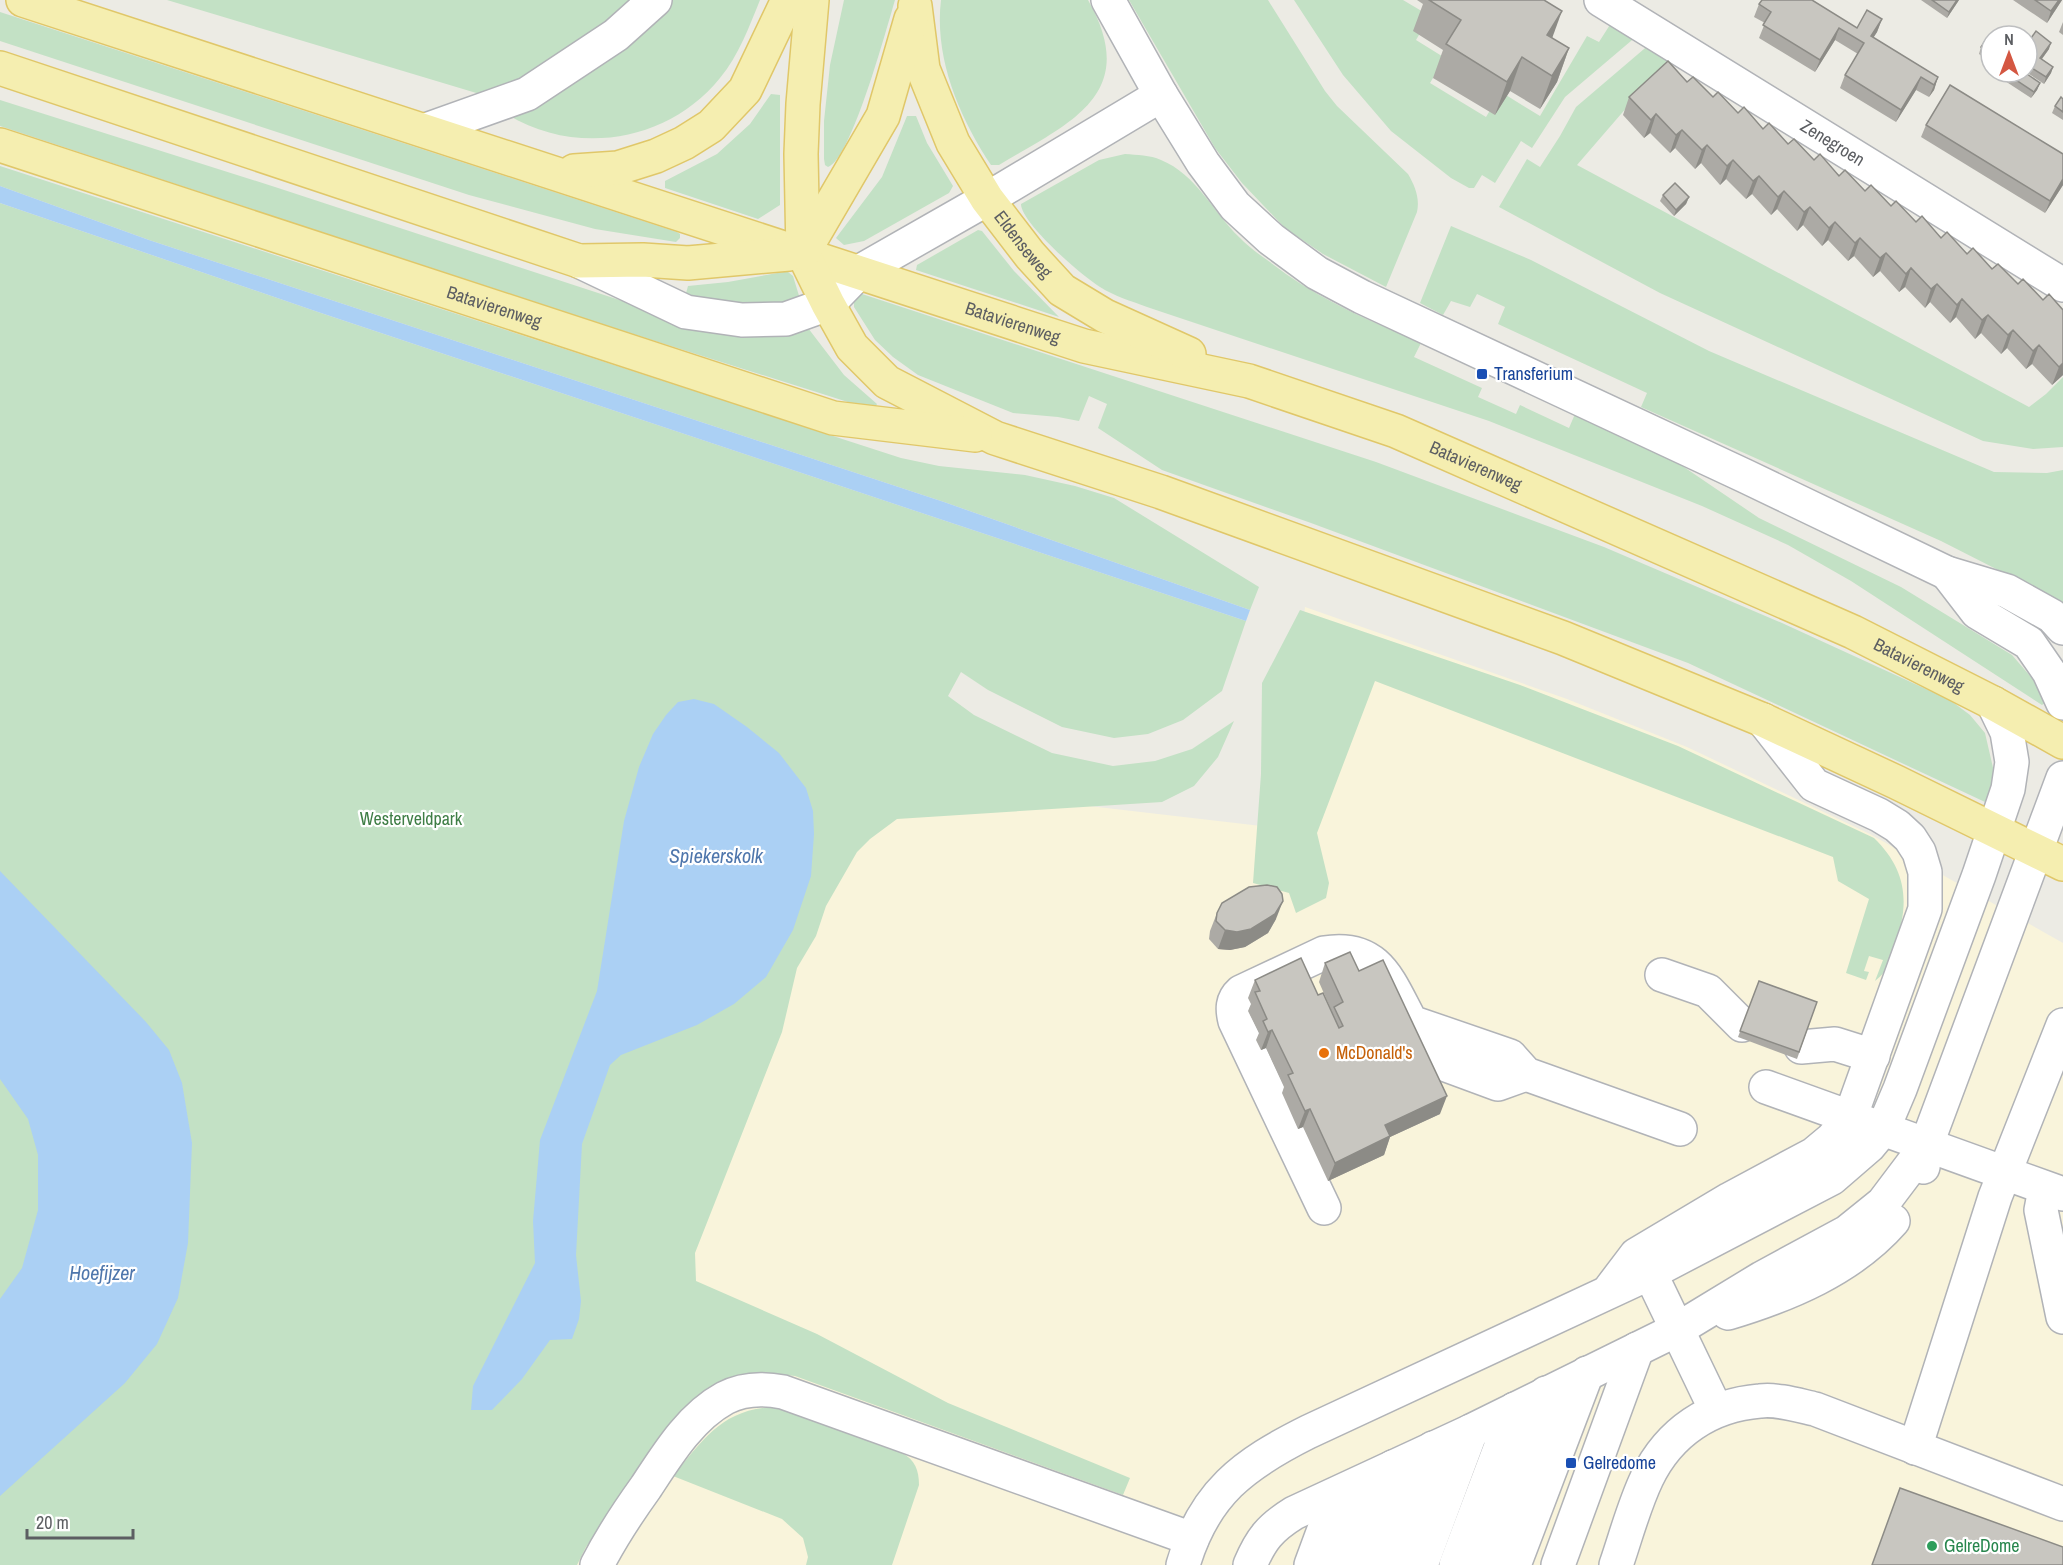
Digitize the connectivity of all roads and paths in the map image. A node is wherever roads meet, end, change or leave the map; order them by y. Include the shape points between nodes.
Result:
1 (23, 0) edge
2 (655, 0) edge
3 (788, 0) edge
4 (812, 0) edge
5 (1108, 0) edge
6 (1601, 0) edge
7 (916, 3) edge
8 (0, 68) edge
9 (1161, 95) junction
10 (426, 130) junction
11 (0, 145) edge
12 (557, 173) junction
13 (987, 199) junction
14 (803, 252) junction
15 (579, 261) junction
16 (859, 272) junction
17 (2063, 285) edge
18 (828, 304) junction
19 (1248, 381) junction
20 (995, 438) junction
21 (1947, 573) junction
22 (2063, 628) edge
23 (2029, 643) junction
24 (2063, 645) edge
25 (1993, 703) junction
26 (2063, 703) edge
27 (1763, 720) junction
28 (2063, 741) edge
29 (2063, 778) edge
30 (1996, 829) junction
31 (2049, 856) edge
32 (1662, 975) dead end
33 (1747, 1013) edge
34 (2063, 1025) edge
35 (1806, 1034) edge
36 (1873, 1056) junction
37 (1766, 1087) dead end
38 (1850, 1118) junction
39 (1680, 1129) dead end
40 (1883, 1129) junction
41 (1926, 1146) junction
42 (2005, 1174) junction
43 (1833, 1178) junction
44 (2054, 1192) edge
45 (1324, 1208) dead end
46 (1650, 1274) junction
47 (1606, 1294) junction
48 (2063, 1317) edge
49 (1678, 1329) junction
50 (1637, 1349) junction
51 (1587, 1373) junction
52 (1546, 1393) junction
53 (1515, 1409) junction
54 (1716, 1410) junction
55 (1471, 1431) junction
56 (1433, 1448) junction
57 (1915, 1448) junction
58 (1352, 1486) junction
59 (2063, 1504) edge
60 (1188, 1552) edge
61 (597, 1565) edge
62 (1250, 1565) edge
63 (1289, 1565) edge
64 (1311, 1565) edge
65 (1335, 1565) edge
66 (1361, 1565) edge
67 (1390, 1565) edge
68 (1421, 1565) edge
69 (1456, 1565) edge
70 (1483, 1565) edge
71 (1514, 1565) edge
72 (1558, 1565) edge
73 (1616, 1565) edge

1 - 10 main road, Batavierenweg
2 - 10 street via 616,35 527,94
3 - 12 main road via 745,90 711,126 656,156 618,168
4 - 14 main road via 801,154
5 - 9 street
6 - 17 street, Zenegroen
7 - 13 main road, Eldenseweg via 923,69 953,143
7 - 14 main road, Eldenseweg via 883,116
8 - 15 main road, Batavierenweg
9 - 13 street, Batavierenweg
9 - 21 street via 1235,206 1317,273
10 - 12 main road, Batavierenweg
11 - 20 main road, Batavierenweg via 833,418
12 - 14 main road, Batavierenweg
13 - 16 street, Batavierenweg
13 - 19 main road, Eldenseweg via 1062,290 1105,316
14 - 15 main road, Batavierenweg via 688,262
14 - 16 main road, Batavierenweg
14 - 18 main road, Batavierenweg
15 - 18 street, Batavierenweg via 686,312 742,320 786,319
16 - 18 street, Batavierenweg
16 - 19 main road, Batavierenweg via 1084,346
18 - 20 main road, Batavierenweg via 852,347 887,382
19 - 25 main road, Batavierenweg via 1407,436 1852,632
20 - 27 main road, Batavierenweg via 1161,492 1563,638
21 - 22 street via 2007,591 2052,616
21 - 23 street via 1977,612
23 - 24 street
23 - 26 street via 2049,672
25 - 28 main road, Batavierenweg
25 - 30 street via 2007,732 2012,762
27 - 30 main road, Batavierenweg
27 - 36 street via 1814,785 1879,815 1910,838 1926,872 1926,909
29 - 31 street
30 - 31 main road, Batavierenweg
30 - 40 street
31 - 41 street
32 - 33 street via 1708,991
34 - 42 street
35 - 36 street
36 - 38 street
37 - 38 street
38 - 40 street
38 - 43 street via 1847,1149
38 - 47 street via 1825,1146 1807,1159 1636,1255
39 - 45 street via 1526,1074 1510,1056 1411,1023 1381,968 1369,958 1339,950 1324,953 1241,992 1233,1005 1235,1021
40 - 41 street
40 - 43 street
41 - 42 street
41 - 49 street via 1866,1219
42 - 44 street
42 - 57 street
43 - 46 street
44 - 48 street via 2042,1210
46 - 47 street
46 - 49 street
47 - 60 street via 1262,1456 1224,1487
49 - 50 street
49 - 54 street
50 - 51 street
50 - 72 street
51 - 52 street
51 - 71 street
52 - 53 street
52 - 70 street
53 - 55 street
53 - 69 street
54 - 57 street via 1761,1400 1788,1403 1815,1409
54 - 73 street via 1675,1437 1661,1454 1646,1479
55 - 56 street
55 - 68 street
56 - 58 street
56 - 67 street
57 - 59 street
58 - 62 street via 1279,1523 1259,1544
58 - 63 street
58 - 64 street
58 - 65 street
58 - 66 street
60 - 61 street via 783,1392 758,1389 725,1399 692,1425 663,1461

